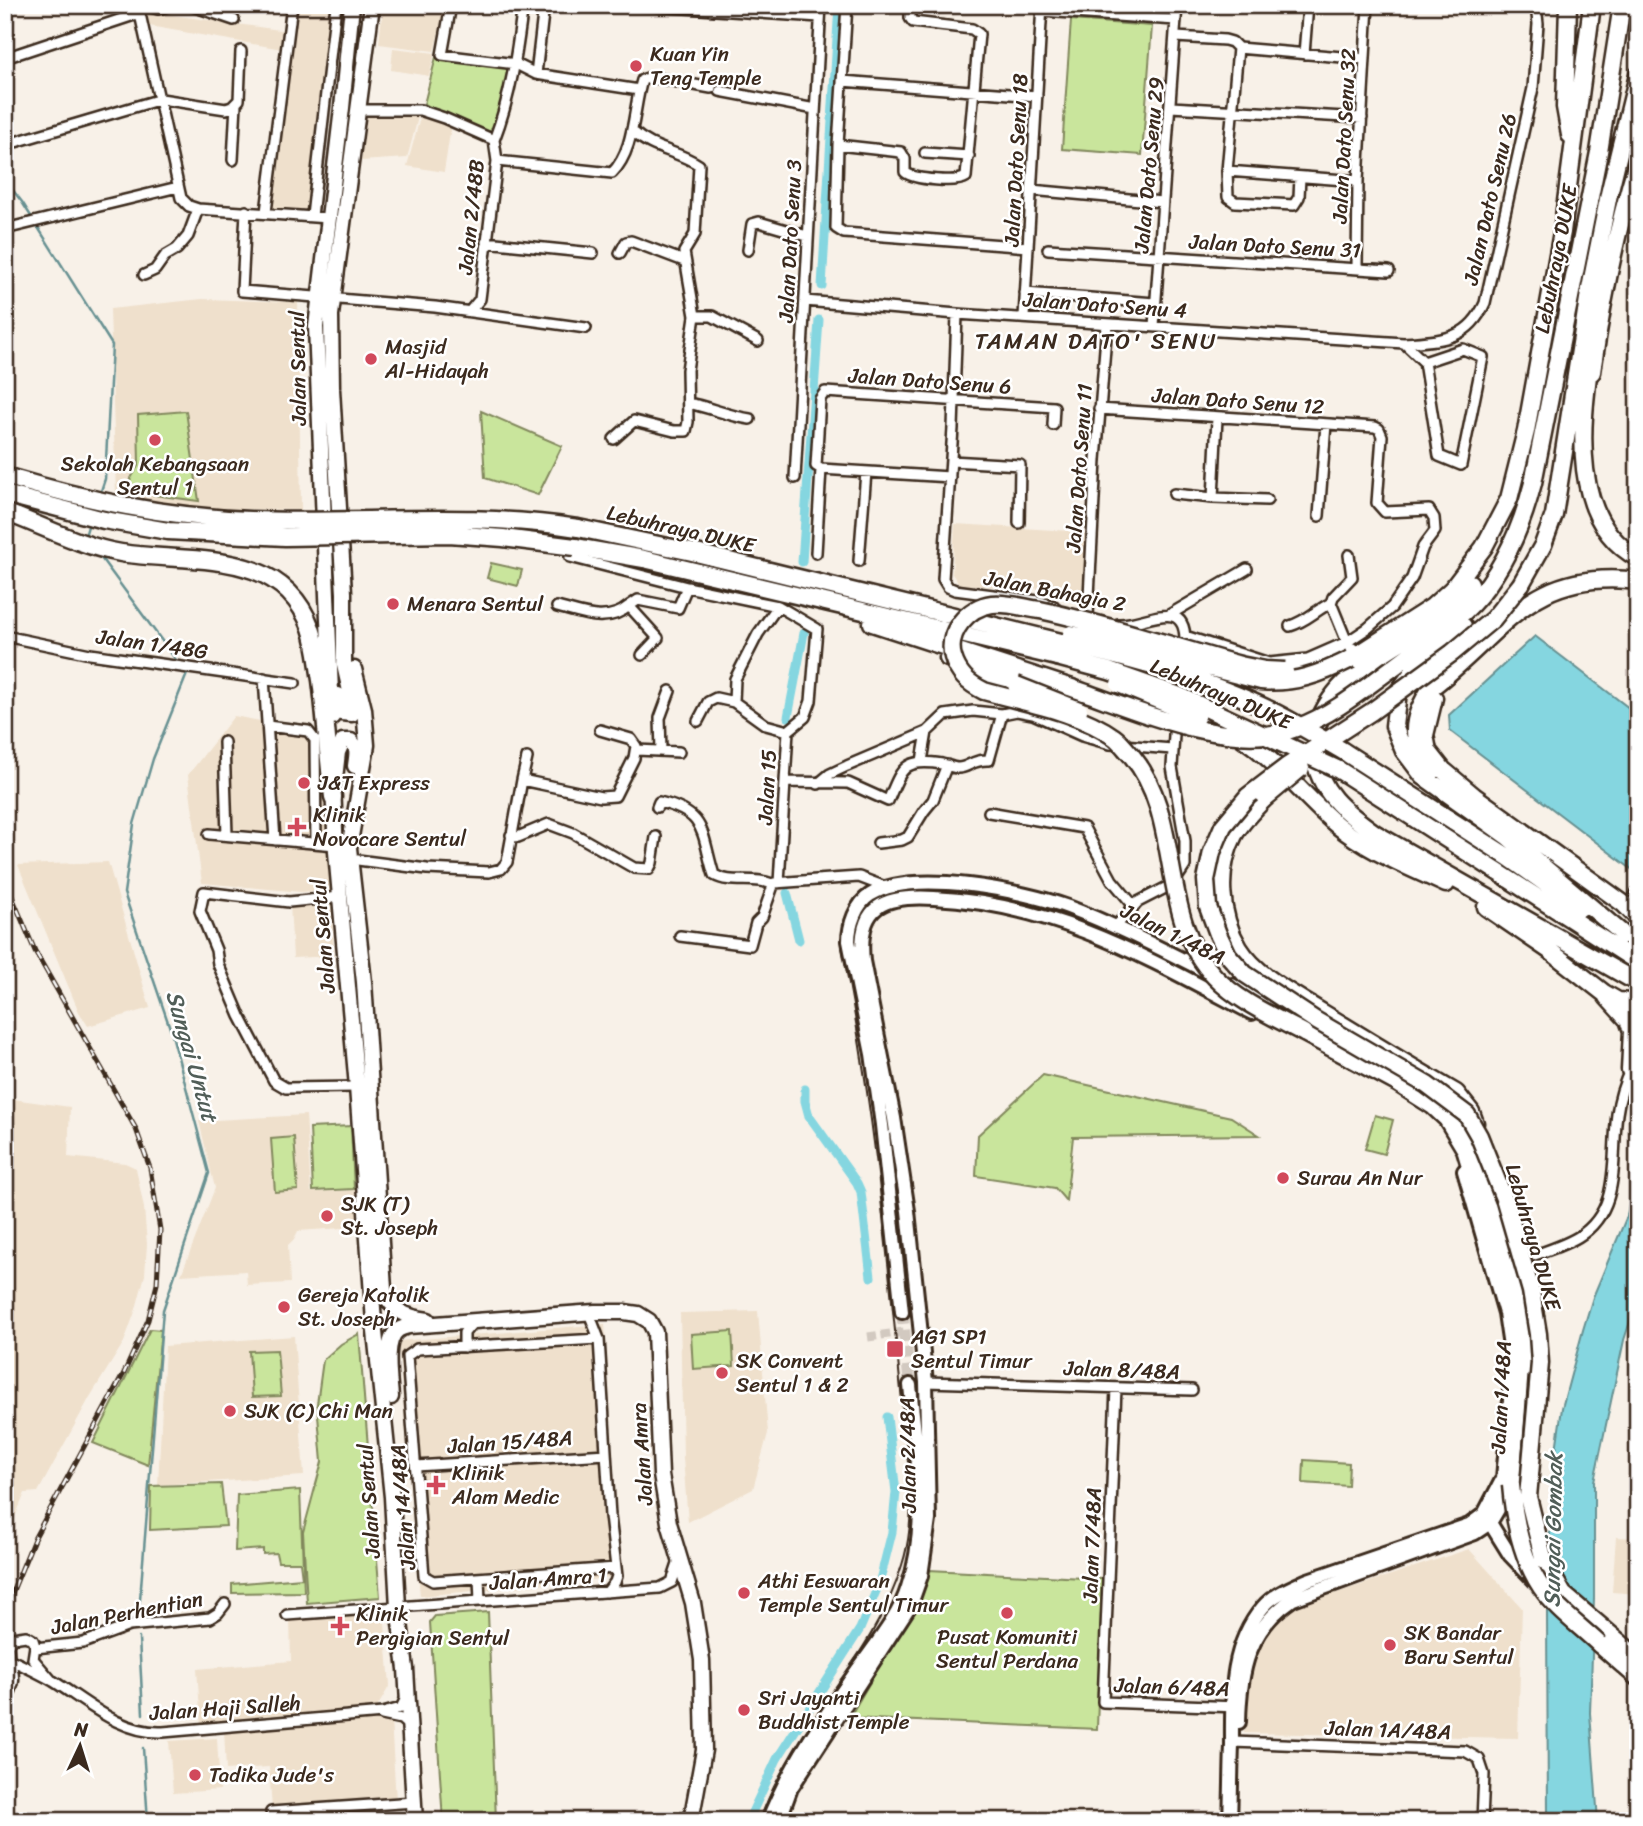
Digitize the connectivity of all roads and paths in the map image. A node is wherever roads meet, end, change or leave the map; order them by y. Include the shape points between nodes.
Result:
1 (170, 5) edge
2 (190, 5) edge
3 (292, 5) edge
4 (336, 5) edge
5 (352, 5) edge
6 (372, 5) edge
7 (451, 5) edge
8 (523, 5) edge
9 (544, 5) edge
10 (639, 5) edge
11 (804, 5) edge
12 (821, 5) edge
13 (847, 5) edge
14 (910, 5) edge
15 (1177, 5) edge
16 (1308, 5) edge
17 (1368, 5) edge
18 (1536, 5) edge
19 (1568, 5) edge
20 (1592, 5) edge
21 (1622, 5) edge
22 (141, 8) edge
23 (1042, 8) edge
24 (1112, 10) edge
25 (776, 14) junction
26 (820, 17) junction
27 (234, 20) dead end
28 (1176, 20) junction
29 (1176, 37) junction
30 (1238, 48) junction
31 (241, 51) dead end
32 (1304, 54) junction
33 (5, 58) edge
34 (1365, 59) junction
35 (516, 65) junction
36 (536, 74) junction
37 (1638, 75) edge
38 (842, 82) junction
39 (639, 90) junction
40 (975, 91) junction
41 (1037, 96) junction
42 (161, 99) junction
43 (236, 104) junction
44 (1171, 107) junction
45 (815, 109) junction
46 (358, 110) junction
47 (1233, 111) junction
48 (1362, 118) junction
49 (323, 128) junction
50 (340, 130) junction
51 (632, 131) junction
52 (494, 140) junction
53 (5, 145) edge
54 (838, 145) junction
55 (1573, 147) junction
56 (925, 153) dead end
57 (969, 156) junction
58 (233, 160) dead end
59 (1638, 160) edge
60 (497, 161) junction
61 (1227, 171) junction
62 (1300, 177) junction
63 (1359, 181) junction
64 (178, 187) junction
65 (1031, 190) junction
66 (1162, 202) junction
67 (198, 209) junction
68 (246, 211) junction
69 (266, 212) junction
70 (312, 216) junction
71 (328, 218) junction
72 (1610, 225) junction
73 (5, 229) edge
74 (807, 236) junction
75 (486, 242) junction
76 (1028, 247) junction
77 (1048, 248) dead end
78 (748, 250) dead end
79 (593, 253) dead end
80 (620, 253) dead end
81 (1159, 256) junction
82 (684, 261) junction
83 (1357, 268) junction
84 (1389, 271) dead end
85 (144, 275) dead end
86 (1025, 293) junction
87 (325, 300) junction
88 (805, 301) junction
89 (1155, 303) junction
90 (470, 311) junction
91 (957, 314) junction
92 (695, 316) junction
93 (1024, 317) junction
94 (1107, 324) junction
95 (1154, 327) junction
96 (586, 328) dead end
97 (758, 341) dead end
98 (1404, 343) junction
99 (1424, 362) junction
100 (954, 400) junction
101 (688, 402) junction
102 (1099, 409) junction
103 (1217, 418) junction
104 (750, 419) dead end
105 (1326, 424) junction
106 (1054, 425) dead end
107 (614, 439) dead end
108 (951, 461) junction
109 (821, 469) junction
110 (866, 472) junction
111 (5, 476) edge
112 (950, 477) junction
113 (795, 478) dead end
114 (1174, 494) dead end
115 (5, 495) edge
116 (1213, 498) junction
117 (1267, 500) dead end
118 (5, 512) edge
119 (1319, 516) dead end
120 (1019, 523) dead end
121 (1484, 547) junction
122 (572, 552) junction
123 (816, 553) dead end
124 (1349, 555) dead end
125 (1504, 557) junction
126 (1638, 558) edge
127 (859, 561) dead end
128 (1247, 569) dead end
129 (1638, 581) edge
130 (327, 583) junction
131 (343, 587) junction
132 (687, 587) junction
133 (777, 599) junction
134 (1331, 603) junction
135 (556, 607) dead end
136 (629, 607) junction
137 (1088, 615) junction
138 (1169, 615) junction
139 (1406, 622) junction
140 (1290, 626) dead end
141 (5, 636) edge
142 (1347, 642) junction
143 (1060, 649) junction
144 (642, 655) dead end
145 (264, 678) junction
146 (1442, 679) junction
147 (295, 683) dead end
148 (670, 691) dead end
149 (734, 702) junction
150 (1371, 712) junction
151 (1002, 713) junction
152 (1176, 714) dead end
153 (698, 721) dead end
154 (267, 726) junction
155 (600, 730) dead end
156 (788, 731) junction
157 (927, 732) junction
158 (224, 743) dead end
159 (1172, 749) junction
160 (637, 750) junction
161 (661, 751) junction
162 (679, 752) dead end
163 (527, 758) dead end
164 (922, 761) junction
165 (947, 765) junction
166 (522, 780) junction
167 (785, 782) junction
168 (818, 784) junction
169 (1445, 793) junction
170 (334, 797) junction
171 (657, 807) dead end
172 (989, 812) dead end
173 (209, 834) dead end
174 (227, 835) junction
175 (511, 835) junction
176 (656, 837) dead end
177 (275, 840) junction
178 (316, 843) junction
179 (878, 843) dead end
180 (345, 851) junction
181 (859, 877) junction
182 (776, 884) junction
183 (1638, 890) edge
184 (890, 893) junction
185 (870, 895) junction
186 (1469, 895) junction
187 (340, 897) junction
188 (1638, 902) edge
189 (1134, 906) junction
190 (876, 908) junction
191 (1638, 918) edge
192 (1115, 927) junction
193 (680, 936) dead end
194 (1556, 936) junction
195 (1633, 950) edge
196 (1638, 982) edge
197 (1604, 993) junction
198 (1638, 999) edge
199 (1304, 1033) junction
200 (1638, 1054) edge
201 (1630, 1070) junction
202 (357, 1087) junction
203 (1482, 1170) junction
204 (1508, 1265) junction
205 (902, 1312) tunnel mouth
206 (589, 1313) junction
207 (475, 1321) junction
208 (454, 1322) junction
209 (599, 1339) junction
210 (464, 1347) junction
211 (926, 1382) junction
212 (910, 1385) tunnel mouth
213 (1116, 1388) junction
214 (1192, 1390) dead end
215 (384, 1421) junction
216 (606, 1454) junction
217 (416, 1466) junction
218 (1487, 1519) junction
219 (680, 1556) junction
220 (616, 1568) junction
221 (478, 1578) junction
222 (607, 1592) junction
223 (480, 1601) junction
224 (225, 1604) dead end
225 (398, 1606) junction
226 (287, 1615) dead end
227 (35, 1646) junction
228 (1638, 1658) edge
229 (9, 1659) junction
230 (1638, 1671) edge
231 (1638, 1678) edge
232 (51, 1681) junction
233 (407, 1696) junction
234 (1103, 1702) joint
235 (5, 1704) edge
236 (1235, 1707) junction
237 (374, 1714) junction
238 (409, 1726) junction
239 (1236, 1743) junction
240 (704, 1750) junction
241 (414, 1802) junction
242 (271, 1812) dead end
243 (415, 1821) edge
244 (691, 1821) edge
245 (700, 1821) edge
246 (768, 1821) edge
247 (779, 1821) edge
248 (1230, 1821) edge
249 (1239, 1821) edge
250 (1482, 1821) edge

1 - 22 street
2 - 27 street
3 - 69 street
4 - 49 street
5 - 50 main road, Jalan Sentul
6 - 46 main road, Jalan Sentul
7 - 35 street via 442,55
8 - 35 street
9 - 36 street
10 - 25 street
11 - 25 street
12 - 26 street, Jalan Dato Senu 3
13 - 38 street
14 - 40 street via 913,22 972,29 979,34
15 - 28 street, Jalan Dato Senu 29
16 - 32 street
17 - 34 street, Jalan Dato Senu 32
18 - 98 street, Jalan Dato Senu 26 via 1534,88 1485,303 1477,320 1451,337
19 - 55 highway via 1565,107
20 - 55 highway, Lebuhraya DUKE
21 - 125 highway, Lebuhraya DUKE via 1599,152 1533,483
22 - 33 street
22 - 42 street
23 - 24 street
23 - 41 street, Jalan Dato Senu 18
24 - 28 street
25 - 26 street
26 - 45 street, Jalan Dato Senu 3
28 - 29 street, Jalan Dato Senu 29
29 - 30 street via 1232,41
29 - 44 street, Jalan Dato Senu 29
30 - 32 street
30 - 47 street
31 - 43 street
32 - 34 street
34 - 48 street, Jalan Dato Senu 32
35 - 36 street
35 - 52 street
36 - 39 street
37 - 72 highway via 1620,151
38 - 40 street
38 - 54 street
39 - 45 street via 642,80 651,77
39 - 51 street
40 - 41 street
40 - 57 street
41 - 65 street, Jalan Dato Senu 18
42 - 43 street via 226,109
42 - 53 street
42 - 64 street
43 - 58 street
44 - 47 street
44 - 66 street, Jalan Dato Senu 29
45 - 74 street, Jalan Dato Senu 3
46 - 52 street, Jalan 2/48B via 420,110
46 - 87 main road, Jalan Sentul
47 - 48 street
47 - 61 street
48 - 63 street, Jalan Dato Senu 32
49 - 50 street
49 - 70 street
50 - 71 main road, Jalan Sentul
51 - 60 street via 620,165 612,173
51 - 82 street via 652,146 699,165 695,234 685,247
52 - 60 street, Jalan 2/48B
54 - 57 street via 896,150 904,155 908,176 963,180
54 - 76 street via 835,224 839,231
55 - 121 highway, Lebuhraya DUKE via 1526,430 1509,499
56 - 57 street
59 - 72 highway
60 - 75 street, Jalan 2/48B
61 - 62 street
61 - 62 street via 1228,197 1235,202 1294,205
62 - 63 street
63 - 83 street, Jalan Dato Senu 32
64 - 67 street via 181,198
64 - 73 street
65 - 66 street
65 - 76 street, Jalan Dato Senu 18
66 - 81 street, Jalan Dato Senu 29
67 - 68 street
67 - 85 street via 188,236 155,270
68 - 69 street
68 - 87 street via 242,291
69 - 70 street
70 - 71 street
71 - 87 main road, Jalan Sentul
72 - 126 highway via 1587,381 1583,466 1594,509 1618,544
72 - 150 highway, Lebuhraya DUKE, bridge via 1588,299 1554,515 1543,545 1521,584 1493,619
74 - 78 street via 759,222 752,224
74 - 88 street, Jalan Dato Senu 3
75 - 79 street
75 - 90 street, Jalan 2/48B via 480,299
76 - 86 street, Jalan Dato Senu 18
77 - 81 street, Jalan Dato Senu 31
80 - 82 street via 631,241
81 - 83 street, Jalan Dato Senu 31
81 - 89 street, Jalan Dato Senu 29
82 - 92 street
83 - 84 street, Jalan Dato Senu 31
86 - 89 street
86 - 93 street, Jalan Dato Senu 18
87 - 90 street
87 - 130 main road, Jalan Sentul via 316,327
87 - 131 main road, Jalan Sentul
88 - 91 street, Jalan Dato Senu 4
88 - 113 street, Jalan Dato Senu 3
89 - 95 street, Jalan Dato Senu 29
90 - 96 street
91 - 93 street, Jalan Dato Senu 4
91 - 100 street
92 - 97 street via 712,316
92 - 101 street via 687,362
93 - 94 street, Jalan Dato Senu 4
94 - 95 street, Jalan Dato Senu 4
94 - 102 street, Jalan Dato Senu 11
95 - 98 street, Jalan Dato Senu 4
98 - 99 street
99 - 99 street via 1463,349 1483,357 1461,465 1439,456
100 - 106 street, Jalan Dato Senu 6 via 1054,407
100 - 108 street
100 - 109 street, Jalan Dato Senu 6 via 825,392 820,400 816,466
101 - 104 street
101 - 107 street via 686,431 634,421
102 - 103 street, Jalan Dato Senu 12
102 - 137 street, Jalan Dato Senu 11
103 - 105 street, Jalan Dato Senu 12
103 - 116 street
105 - 119 street
105 - 142 street, Jalan Dato Senu 12 via 1379,429 1377,503 1385,512 1429,510 1434,518 1435,531 1392,607
108 - 112 street
108 - 120 street via 1020,465
109 - 110 street
109 - 123 street, Jalan Dato Senu 6
110 - 112 street
110 - 127 street
111 - 143 highway, Lebuhraya DUKE, bridge via 132,509 194,517 495,519 578,528 947,615
112 - 137 street, Jalan Bahagia 2 via 943,579 948,587 1038,601
114 - 116 street
115 - 122 highway, Lebuhraya DUKE, bridge via 168,531 285,537 449,534 503,538
116 - 117 street
118 - 170 highway via 119,553 240,566 280,584 305,615 315,643
121 - 139 highway via 1443,598
121 - 194 highway via 1469,585 1441,615 1338,688 1315,730 1314,757 1341,809 1376,834
122 - 132 street
122 - 133 highway, Lebuhraya DUKE via 644,559
124 - 134 street via 1352,577
125 - 133 highway, bridge via 1482,591 1455,620 1331,712 1295,729 1261,736 1195,728
125 - 169 highway via 1490,599 1419,664 1398,692 1394,726 1404,751 1423,776
128 - 138 street, Jalan Bahagia 2
129 - 146 highway via 1583,580 1550,590 1513,615
130 - 131 main road via 340,708 348,715 354,710 344,665
130 - 170 main road, Jalan Sentul
131 - 180 main road, Jalan Sentul via 353,667 365,709 366,745
132 - 133 street
132 - 136 street via 678,608 638,600
133 - 143 highway, Lebuhraya DUKE
133 - 149 street via 735,679
133 - 156 street, Jalan 15 via 817,629 811,701 805,717
133 - 199 highway, bridge via 918,645 1107,722 1125,735 1152,766 1172,820 1188,896 1208,953 1224,975
134 - 140 street via 1306,622
134 - 142 street
135 - 136 street via 597,618
136 - 144 street via 658,638
137 - 138 street, Jalan Bahagia 2 via 1125,625
138 - 142 street via 1180,621 1185,640 1269,663 1308,659
139 - 143 highway, bridge via 1351,659 1307,678 1276,682 1106,641
139 - 199 highway, bridge via 1335,658 1285,671 1240,666 1067,616 993,603 966,615 955,632 951,651 957,669 973,686 1064,714 1116,738 1152,787 1178,898 1198,955 1215,977 1249,1004
141 - 145 street, Jalan 1/48G via 90,654
143 - 186 highway, bridge via 1231,730 1338,827
143 - 195 highway, Lebuhraya DUKE, bridge via 1180,696 1339,770
143 - 195 highway, Lebuhraya DUKE, bridge via 1134,661 1280,715 1343,751
145 - 147 street, Jalan 1/48G
145 - 154 street
146 - 169 highway via 1422,702 1414,727 1417,748
146 - 191 highway via 1426,735 1428,751 1443,770
148 - 161 street via 660,718
149 - 153 street via 716,698 708,702
149 - 156 street via 766,725
150 - 203 highway, bridge via 1265,798 1234,835 1223,874 1227,922 1239,948 1256,968 1456,1093 1475,1123
150 - 228 highway, Lebuhraya DUKE, bridge via 1248,796 1223,826 1212,852 1206,880 1208,907 1228,955 1245,974 1427,1085 1467,1115 1505,1201 1531,1291 1540,1363 1528,1497 1544,1561 1563,1594
151 - 157 street via 945,715
151 - 159 street via 1033,714 1110,744
151 - 165 street via 989,761 977,759 958,768
152 - 159 street
154 - 177 street
154 - 178 street via 308,731 316,740
155 - 160 street via 631,739
156 - 167 street, Jalan 15
157 - 164 street
157 - 168 street via 847,765
158 - 174 street
159 - 189 street via 1185,866 1173,884
160 - 161 street
160 - 166 street via 615,796
161 - 162 street
163 - 166 street
164 - 165 street
164 - 168 street via 904,767 888,801 848,783
165 - 179 street via 933,800 908,837
166 - 175 street
167 - 168 street
167 - 182 street, Jalan 15
169 - 195 highway via 1507,836
170 - 180 main road, Jalan Sentul
170 - 180 main road via 340,745 351,741 357,750
171 - 182 street via 659,802 676,806 699,822 714,875 720,879
172 - 189 street via 1084,828 1112,880
173 - 174 street
174 - 177 street
175 - 176 street via 525,835 549,824 634,868 649,869
175 - 180 street via 507,862 489,872 427,869
177 - 178 street
178 - 180 street
180 - 187 main road, Jalan Sentul
180 - 208 main road, Jalan Sentul via 364,982 384,1289 390,1304 404,1315
181 - 182 street
181 - 184 street
181 - 185 street via 869,885
182 - 193 street, Jalan 15 via 750,945
183 - 188 street
184 - 185 main road
184 - 190 main road
184 - 192 main road, Jalan 1/48A via 925,883 966,884 1031,896
184 - 218 main road, Jalan 1/48A via 1018,908 1120,945 1412,1097 1437,1118 1460,1157 1509,1338 1510,1400 1503,1478
185 - 190 street
185 - 205 main road via 849,928 849,941 883,1125
186 - 194 highway
186 - 197 highway
187 - 202 main road, Jalan Sentul
187 - 202 street via 289,901 204,892 200,911 240,1016 274,1081 286,1088
189 - 192 street
190 - 211 main road, Jalan 2/48A via 867,918 861,940 908,1211
192 - 203 main road, Jalan 1/48A via 1282,1011 1440,1100 1462,1127
194 - 196 highway
197 - 198 highway via 1618,1001
197 - 201 highway via 1632,1031
199 - 231 highway, Lebuhraya DUKE, bridge via 1433,1105 1465,1149 1517,1324 1520,1368 1511,1485 1522,1551 1542,1588 1563,1611
200 - 201 street
201 - 204 street via 1617,1112 1613,1184 1598,1222 1577,1238
202 - 215 main road, Jalan Sentul
203 - 204 main road, Jalan 1/48A
204 - 218 main road, Jalan 1/48A via 1527,1348 1525,1400 1514,1481
206 - 207 main road, Jalan Amra
206 - 209 street
206 - 219 main road, Jalan Amra via 638,1314 655,1332 661,1475
207 - 208 main road, Jalan Amra
207 - 210 street via 464,1333
208 - 215 main road via 409,1326 391,1338 391,1407
209 - 210 street
209 - 216 street
210 - 217 street, Jalan 14/48A via 417,1349 407,1356
211 - 213 street, Jalan 8/48A
211 - 247 main road, Jalan 2/48A via 929,1520 917,1589 791,1788
212 - 246 main road, Jalan 2/48A via 919,1519 908,1590 795,1762
213 - 214 street, Jalan 8/48A
213 - 234 street, Jalan 7/48A
215 - 225 main road, Jalan Sentul
216 - 217 street, Jalan 15/48A
216 - 220 street
217 - 221 street, Jalan 14/48A via 424,1576 433,1581
218 - 230 main road, bridge via 1528,1576 1619,1649
218 - 236 main road via 1475,1533 1293,1599 1280,1608 1256,1637
219 - 222 street, Jalan Amra 1 via 672,1582 660,1588
219 - 240 main road, Jalan Amra via 699,1637
220 - 221 street
220 - 222 street via 615,1583
221 - 223 street
222 - 223 street, Jalan Amra 1
223 - 225 street, Jalan Amra 1
224 - 227 street, Jalan Perhentian via 210,1618 129,1626 83,1643
225 - 226 street
225 - 233 main road, Jalan Sentul
227 - 229 street via 26,1636 12,1638
227 - 232 street, Jalan Haji Salleh via 33,1659
229 - 232 street, Jalan Haji Salleh
229 - 235 street via 15,1683
232 - 237 street, Jalan Haji Salleh via 130,1728 150,1732
233 - 237 street, Jalan Haji Salleh via 401,1708
233 - 238 main road, Jalan Sentul
234 - 236 street, Jalan 6/48A
236 - 239 main road
237 - 238 street, Jalan Haji Salleh via 401,1719
238 - 241 main road, Jalan Sentul
239 - 248 main road
239 - 249 main road
239 - 250 street, Jalan 1A/48A via 1465,1751 1479,1759 1484,1774
240 - 244 main road, Jalan Amra
240 - 245 main road via 707,1776
241 - 242 street
241 - 243 main road, Jalan Sentul

